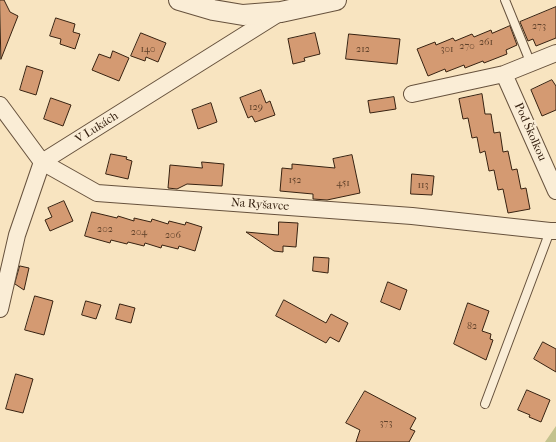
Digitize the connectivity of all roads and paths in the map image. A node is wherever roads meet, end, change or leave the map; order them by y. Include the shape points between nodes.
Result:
1 (178, 0) edge
2 (336, 0) edge
3 (505, 0) edge
4 (281, 12) junction
5 (556, 53) edge
6 (531, 64) junction
7 (504, 74) junction
8 (412, 94) dead end
9 (0, 105) edge
10 (42, 162) junction
11 (556, 191) edge
12 (553, 231) edge
13 (0, 309) edge
14 (485, 404) dead end

1 - 4 street via 243,15
2 - 4 street
3 - 6 lane
4 - 10 street, V Lukách
5 - 6 street
6 - 7 street
7 - 8 street
7 - 11 street, Pod Školkou
9 - 10 street, Na Ryšavce
10 - 12 street, Na Ryšavce via 97,193 412,216
10 - 13 street via 16,235
12 - 14 lane

